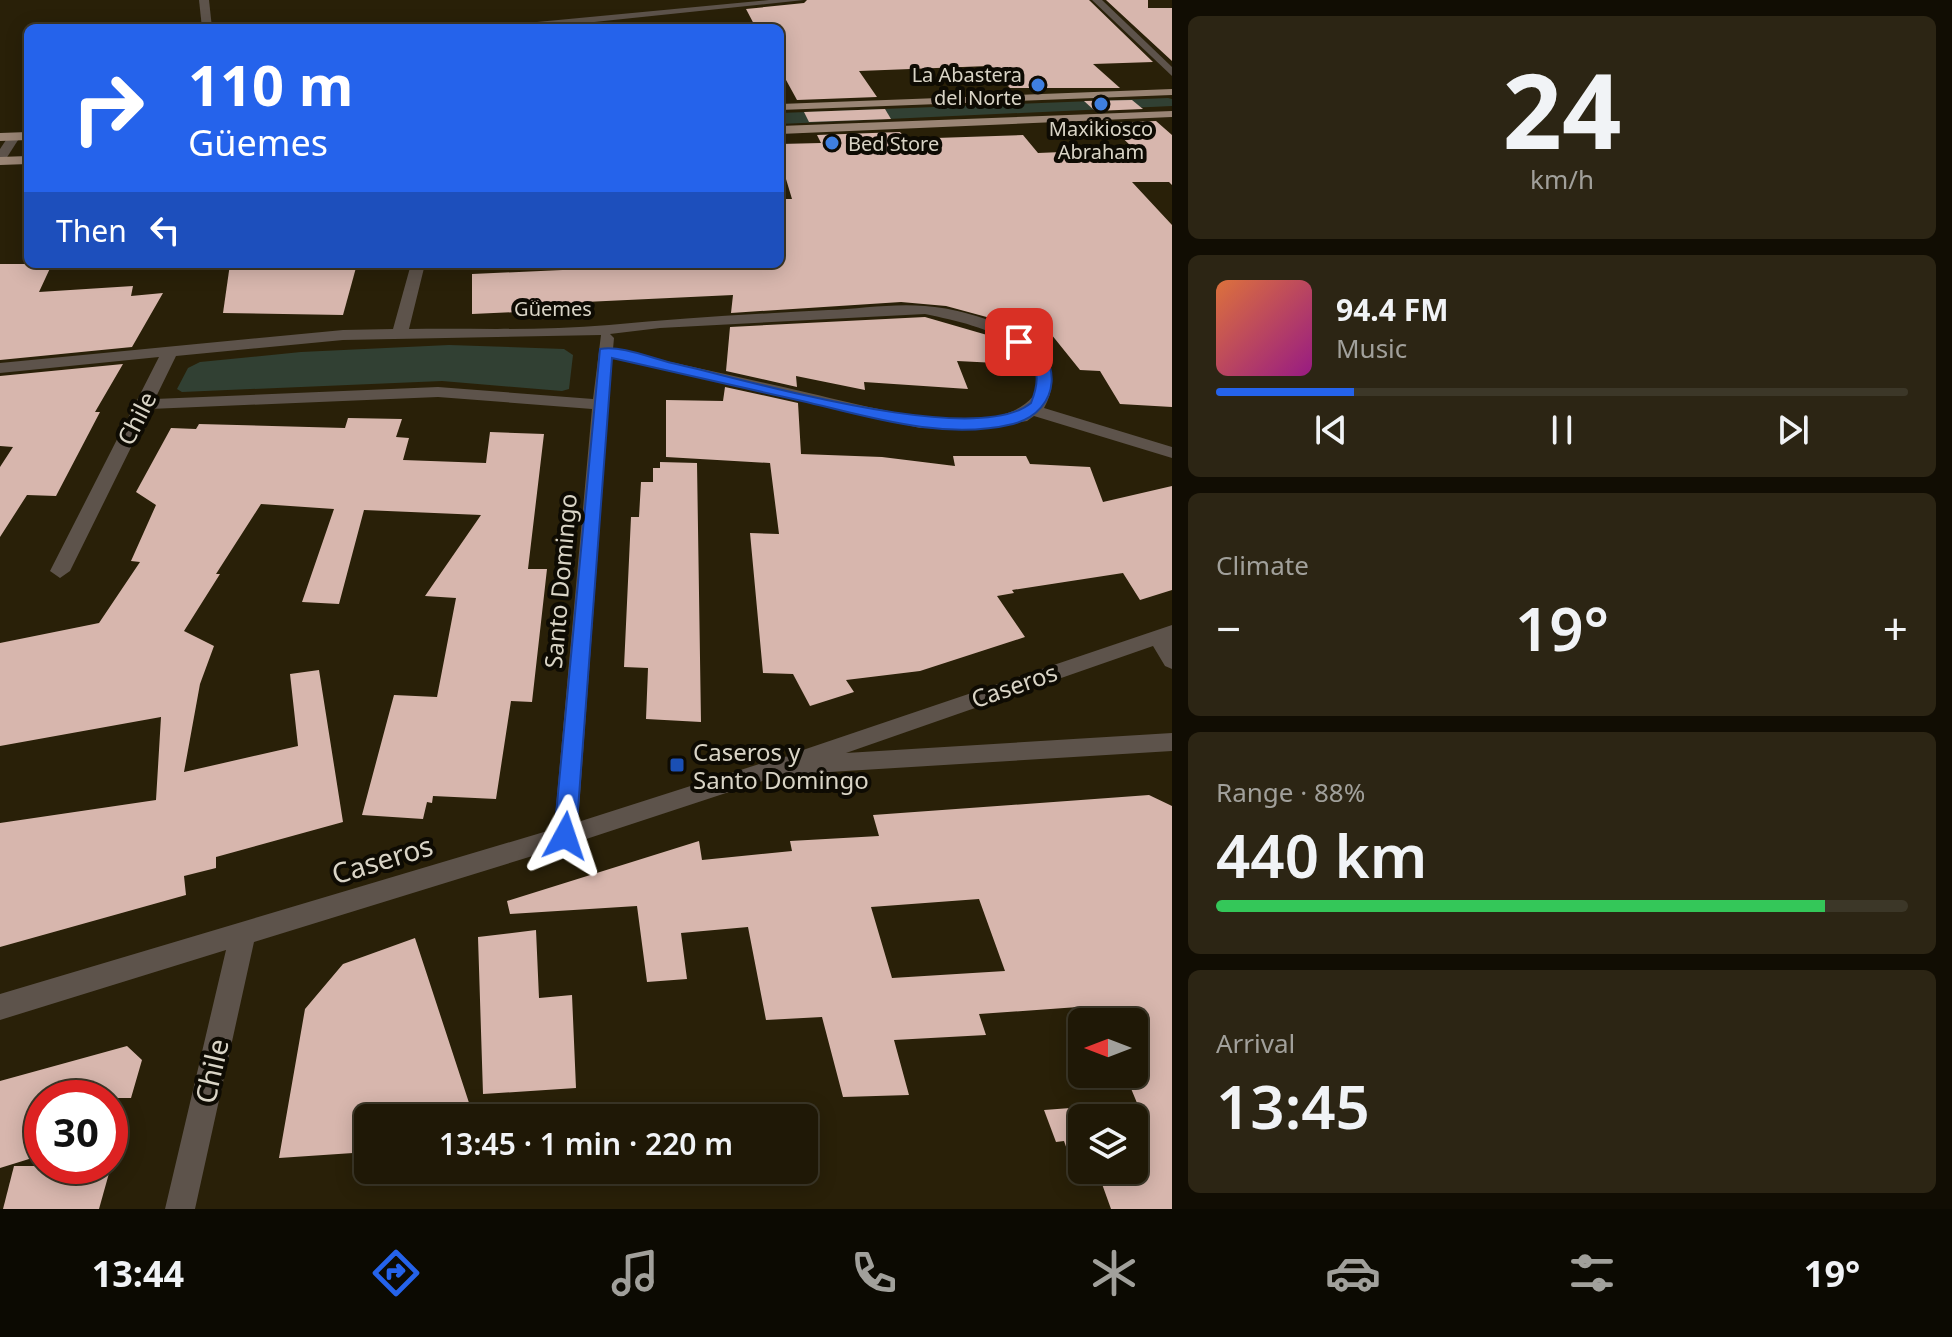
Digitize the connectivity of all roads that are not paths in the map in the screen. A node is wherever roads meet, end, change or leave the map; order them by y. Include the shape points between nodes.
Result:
1 (204, 0) edge
2 (799, 0) edge
3 (1097, 0) edge
4 (207, 24) edge
5 (548, 24) edge
6 (1172, 73) edge
7 (1172, 92) edge
8 (784, 107) edge
9 (1172, 114) edge
10 (784, 130) edge
11 (7, 137) edge
12 (0, 160) edge
13 (24, 160) edge
14 (417, 268) edge
15 (607, 330) junction
16 (400, 333) junction
17 (170, 352) junction
18 (605, 352) junction
19 (0, 368) edge
20 (143, 404) junction
21 (600, 405) junction
22 (1033, 410) junction
23 (1172, 453) edge
24 (60, 571) dead end
25 (1165, 634) edge
26 (1172, 661) edge
27 (1172, 742) edge
28 (781, 766) junction
29 (565, 836) junction
30 (243, 932) junction
31 (0, 1007) edge
32 (180, 1209) edge

1 - 4 street
2 - 5 street
3 - 6 street
7 - 8 main road
9 - 10 main road
11 - 12 street
12 - 13 main road
14 - 16 street
15 - 16 street, Güemes
15 - 18 street, Santo Domingo
15 - 22 street, Güemes via 925,310 961,315 1004,333 1039,359 1045,387
16 - 17 street, Güemes
17 - 19 street, Güemes
17 - 20 street, Chile
18 - 21 street, Santo Domingo
18 - 22 street, Güemes via 920,423 997,423
20 - 21 street via 438,392
20 - 24 street, Chile
21 - 29 street, Santo Domingo
22 - 23 street
25 - 26 street
25 - 28 street, Caseros
27 - 28 street, Caseros
28 - 29 street, Caseros
29 - 30 street, Caseros
30 - 31 street, Caseros
30 - 32 street, Chile

